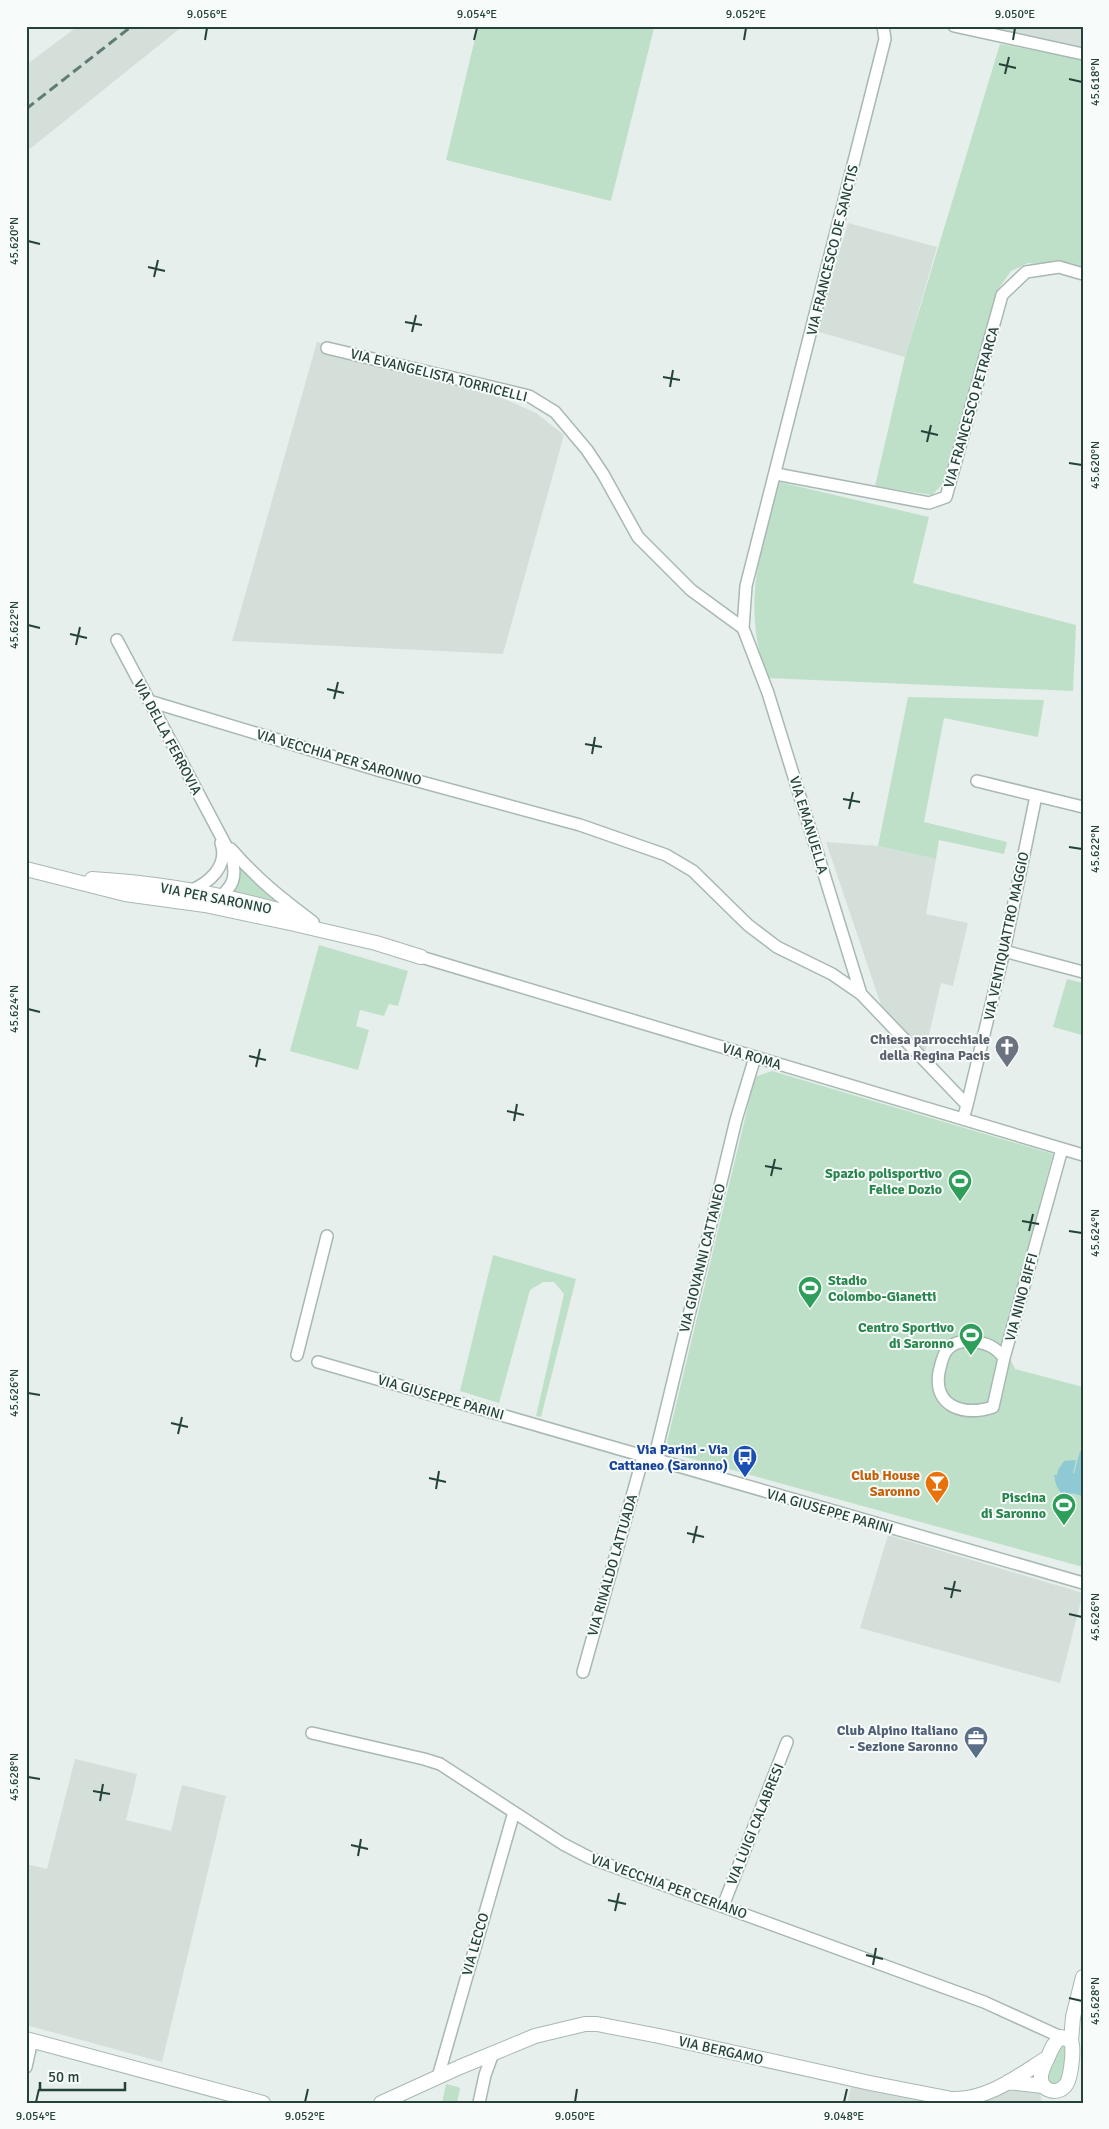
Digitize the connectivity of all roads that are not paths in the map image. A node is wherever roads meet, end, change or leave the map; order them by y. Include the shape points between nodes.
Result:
1 (884, 26) edge
2 (954, 26) edge
3 (1083, 54) edge
4 (1083, 274) edge
5 (327, 348) dead end
6 (776, 474) junction
7 (742, 628) junction
8 (117, 640) dead end
9 (149, 701) junction
10 (977, 781) dead end
11 (1036, 796) junction
12 (1083, 807) edge
13 (219, 834) junction
14 (26, 869) edge
15 (57, 877) junction
16 (190, 891) junction
17 (220, 897) junction
18 (205, 905) junction
19 (314, 922) junction
20 (370, 942) junction
21 (1004, 950) junction
22 (421, 957) joint
23 (1083, 972) edge
24 (861, 994) junction
25 (755, 1057) junction
26 (967, 1105) junction
27 (963, 1119) junction
28 (1062, 1149) junction
29 (1083, 1155) edge
30 (327, 1236) dead end
31 (297, 1356) dead end
32 (1004, 1358) junction
33 (318, 1362) dead end
34 (648, 1458) junction
35 (1083, 1583) edge
36 (582, 1672) dead end
37 (312, 1733) dead end
38 (787, 1742) dead end
39 (514, 1812) junction
40 (723, 1906) junction
41 (1083, 1977) edge
42 (29, 2040) edge
43 (1064, 2044) edge
44 (493, 2053) junction
45 (1077, 2054) edge
46 (26, 2067) edge
47 (438, 2077) junction
48 (1008, 2082) junction
49 (1050, 2094) edge
50 (264, 2103) edge
51 (381, 2103) edge
52 (480, 2103) edge

1 - 6 street, VIA FRANCESCO DE SANCTIS via 885,39
2 - 3 street
4 - 6 street, VIA FRANCESCO PETRARCA via 1059,267 1026,272 1002,296 946,497 929,503
5 - 7 street, VIA EVANGELISTA TORRICELLI via 529,396 555,412 603,474 638,537 691,590
6 - 7 street, VIA FRANCESCO DE SANCTIS via 746,586
7 - 24 street, VIA EMANUELLA via 768,693
8 - 9 street, VIA DELLA FERROVIA
9 - 13 street, VIA DELLA FERROVIA
9 - 24 street, VIA VECCHIA PER SARONNO via 382,771 580,825 666,855 694,871 748,926 777,948 832,974
10 - 11 street
11 - 12 street
11 - 21 street, VIA VENTIQUATTRO MAGGIO
13 - 16 street, VIA DELLA FERROVIA via 224,851 218,871
13 - 17 street, VIA DELLA FERROVIA via 234,867 234,878
13 - 19 street, VIA DELLA FERROVIA via 258,878
14 - 15 street, VIA PER SARONNO
15 - 16 street, VIA PER SARONNO
15 - 18 street, VIA PER SARONNO via 125,894
16 - 17 street, VIA PER SARONNO
17 - 18 street, VIA DELLA FERROVIA
17 - 19 street, VIA PER SARONNO
18 - 20 street, VIA PER SARONNO
19 - 20 street, VIA PER SARONNO
20 - 22 street, VIA PER SARONNO
21 - 23 street
21 - 26 street, VIA VENTIQUATTRO MAGGIO
22 - 25 street, VIA ROMA
24 - 26 street
25 - 27 street, VIA ROMA
25 - 34 street, VIA GIOVANNI CATTANEO
26 - 27 street, VIA VENTIQUATTRO MAGGIO
27 - 28 street, VIA ROMA
28 - 29 street, VIA ROMA
28 - 32 street, VIA NINO BIFFI
30 - 31 street
32 - 32 street, VIA NINO BIFFI via 986,1343 960,1342 947,1349 938,1378 945,1400 967,1412 993,1407
33 - 34 street, VIA GIUSEPPE PARINI
34 - 35 street, VIA GIUSEPPE PARINI
34 - 36 street, VIA RINALDO LATTUADA
37 - 39 street, VIA VECCHIA PER CERIANO via 440,1764
38 - 40 street, VIA LUIGI CALABRESI
39 - 40 street, VIA VECCHIA PER CERIANO via 590,1858
39 - 47 street, VIA LECCO
40 - 43 street, VIA VECCHIA PER CERIANO via 984,2002 1036,2026
41 - 43 street
42 - 46 street
42 - 50 street
43 - 45 street
43 - 48 street, VIA BERGAMO
43 - 49 street via 1040,2077
44 - 47 street, VIA BERGAMO
44 - 48 street, VIA BERGAMO via 550,2031 597,2024 952,2099 983,2094
44 - 52 street
45 - 49 street via 1065,2087
47 - 51 street, VIA BERGAMO
48 - 49 street

